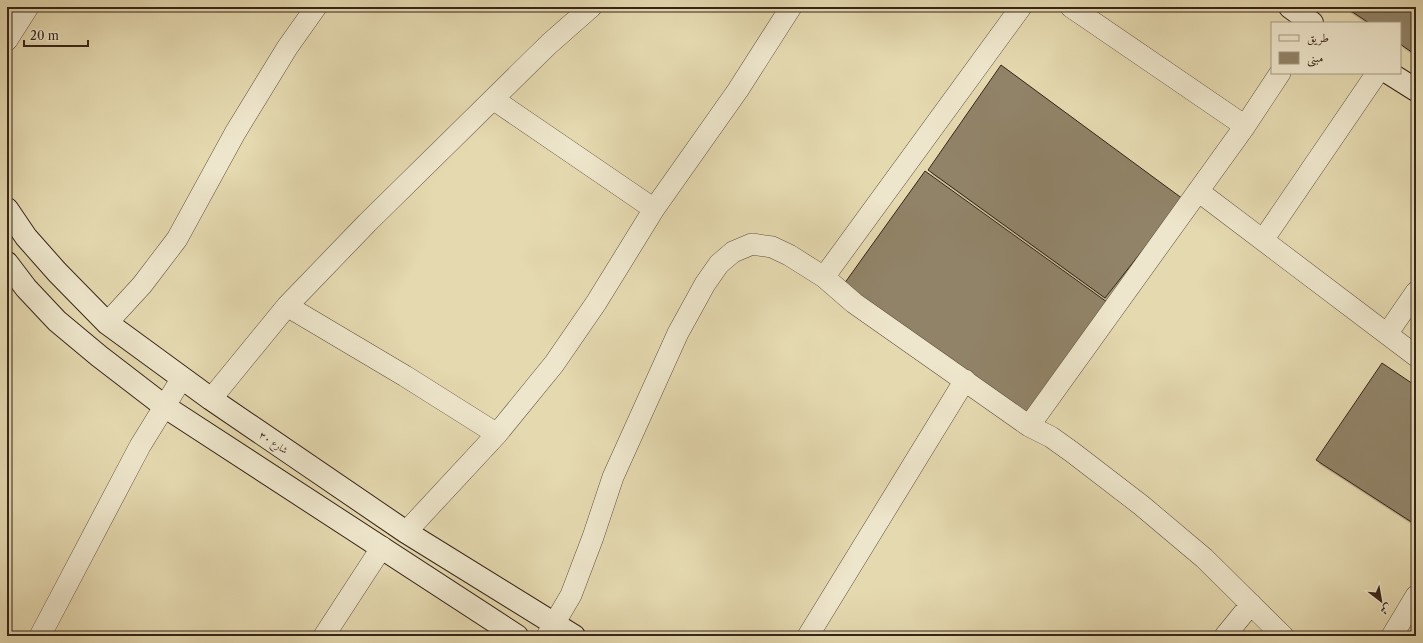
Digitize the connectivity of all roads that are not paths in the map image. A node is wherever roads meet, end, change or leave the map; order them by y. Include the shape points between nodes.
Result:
1 (28, 7) edge
2 (316, 7) edge
3 (591, 7) edge
4 (791, 7) edge
5 (1021, 7) edge
6 (1071, 7) edge
7 (1290, 7) edge
8 (1311, 22) edge
9 (7, 40) edge
10 (1279, 74) edge
11 (1376, 74) edge
12 (1391, 74) edge
13 (1416, 90) edge
14 (493, 99) junction
15 (1245, 126) junction
16 (1198, 191) junction
17 (7, 209) edge
18 (654, 209) junction
19 (1263, 240) junction
20 (7, 263) edge
21 (824, 277) junction
22 (1416, 292) edge
23 (287, 306) junction
24 (107, 323) junction
25 (1387, 334) junction
26 (1416, 356) edge
27 (182, 378) junction
28 (965, 380) junction
29 (211, 399) junction
30 (164, 406) junction
31 (1029, 426) junction
32 (497, 434) junction
33 (406, 532) junction
34 (382, 547) junction
35 (1416, 596) edge
36 (1251, 604) junction
37 (551, 630) edge
38 (40, 636) edge
39 (324, 636) edge
40 (517, 636) edge
41 (574, 636) edge
42 (808, 636) edge
43 (1225, 636) edge
44 (1283, 636) edge
45 (1392, 636) edge

1 - 9 street
2 - 24 street via 287,48 235,133 177,239 142,285
3 - 14 street
4 - 18 street via 738,90
5 - 21 street
6 - 15 street
7 - 8 street
10 - 15 street
11 - 19 street
12 - 13 street
14 - 18 street
14 - 23 street
15 - 16 street
16 - 19 street
16 - 31 street
17 - 24 street, شارع ٣٠ via 26,237
18 - 32 street via 596,303 554,364
19 - 25 street
20 - 30 street via 57,322
21 - 28 street via 854,303
21 - 37 street via 772,247 752,244 733,252 719,264 692,306 675,340 613,477 593,538 570,595
22 - 25 street
23 - 29 street
23 - 32 street
24 - 27 street, شارع ٣٠
25 - 26 street
27 - 29 street, شارع ٣٠
27 - 30 street
28 - 31 street
28 - 42 street
29 - 33 street, شارع ٣٠
30 - 34 street
30 - 38 street via 140,446
31 - 36 street via 1051,437 1141,505 1204,558
32 - 33 street
33 - 37 street, شارع ٣٠
34 - 39 street
34 - 40 street
35 - 45 street
36 - 43 street
36 - 44 street
37 - 41 street, شارع ٣٠

